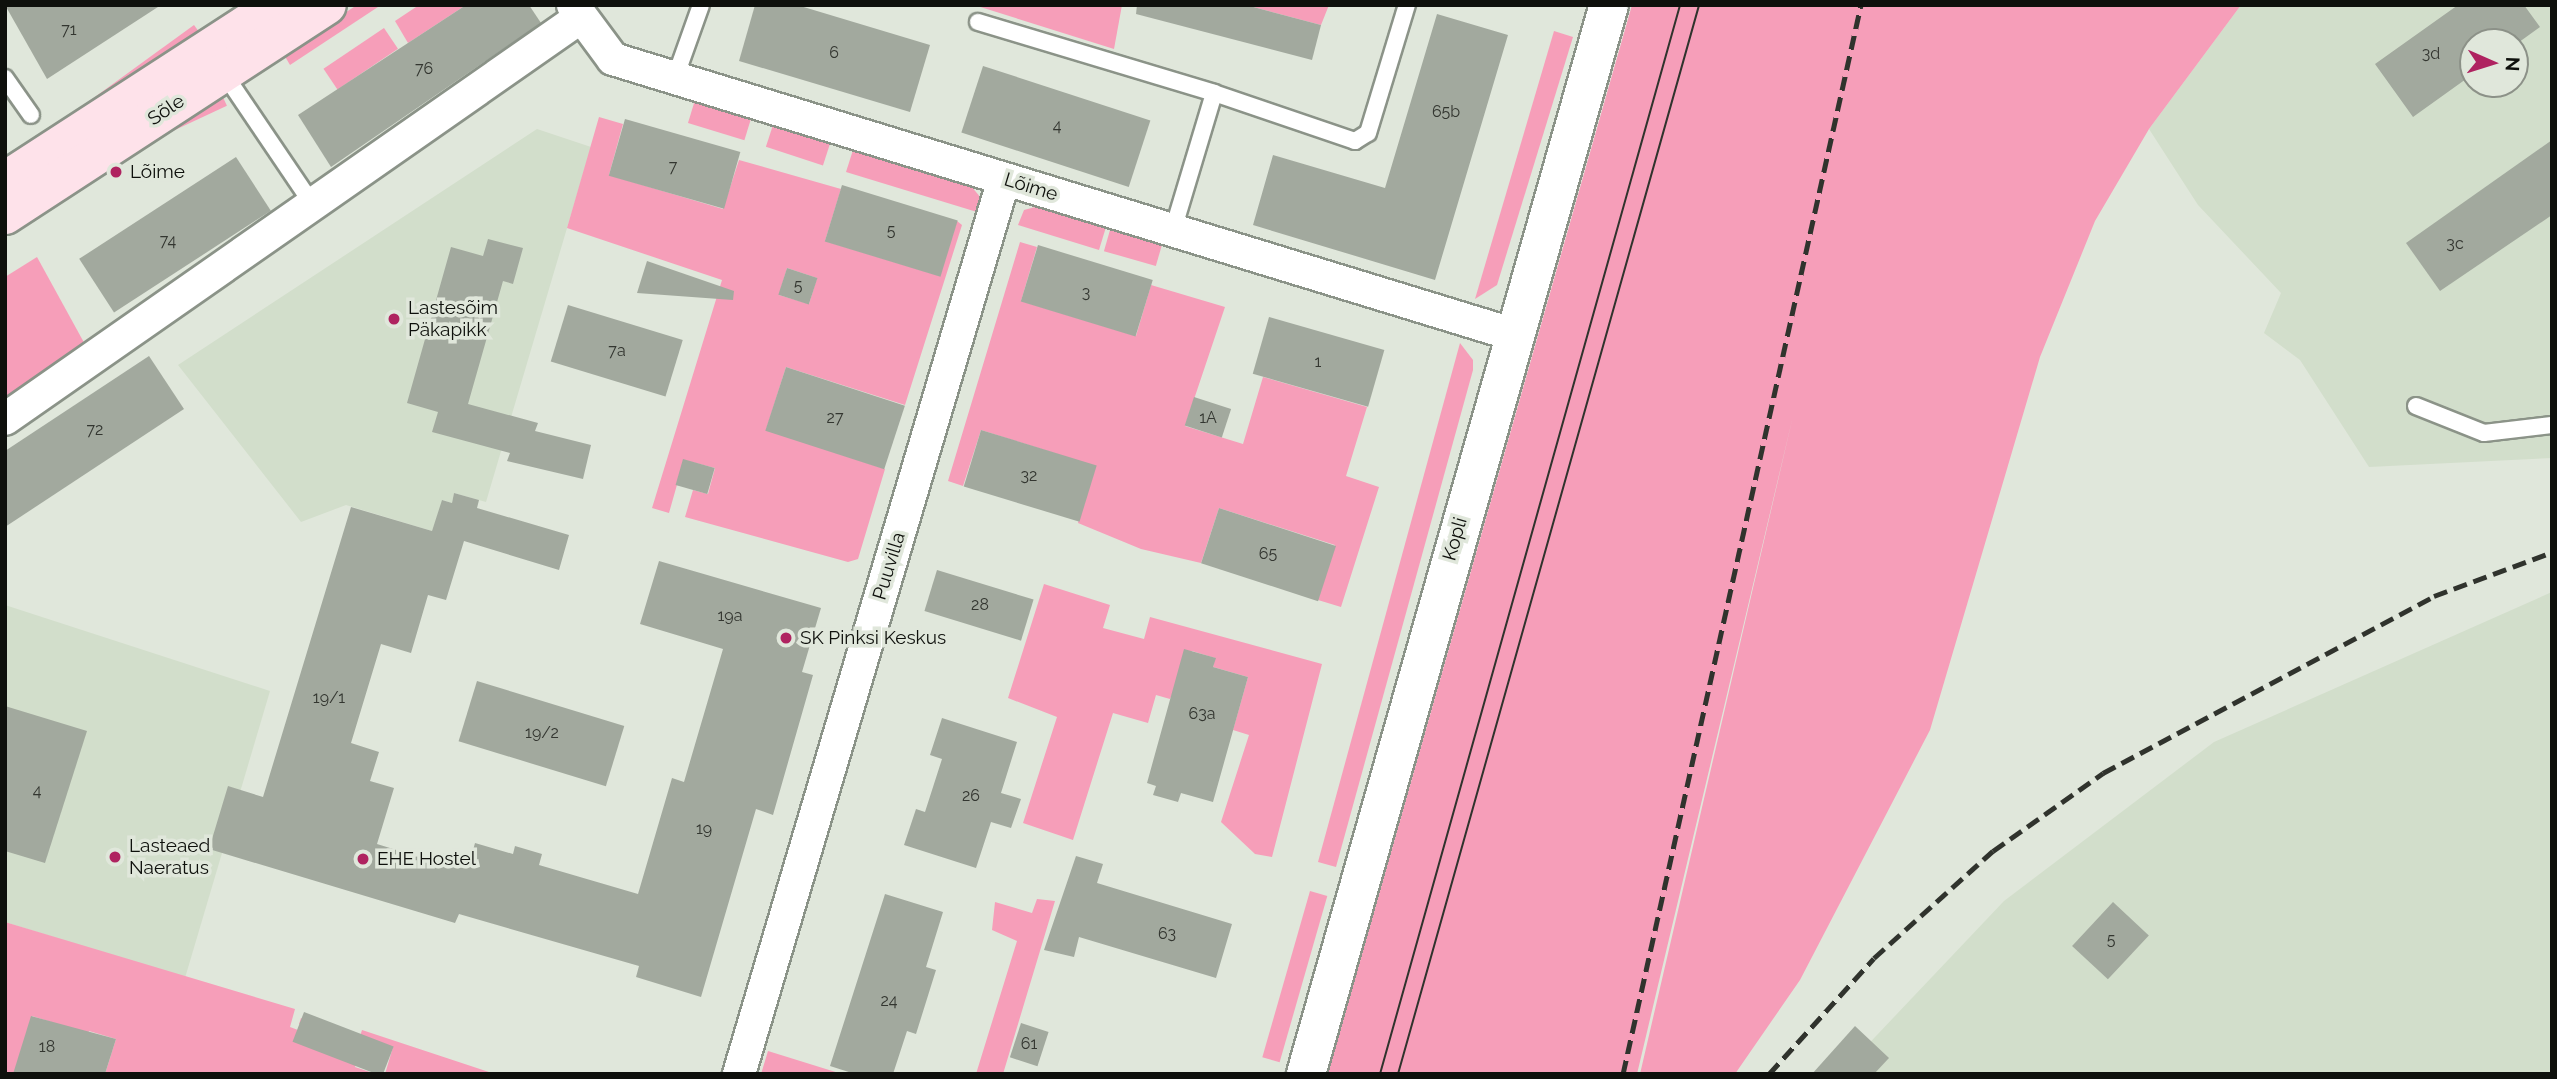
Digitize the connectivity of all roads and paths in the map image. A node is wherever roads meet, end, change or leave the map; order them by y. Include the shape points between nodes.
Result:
1 (276, 5) edge
2 (701, 5) edge
3 (1407, 5) edge
4 (1609, 5) edge
5 (320, 7) edge
6 (577, 11) edge
7 (978, 22) dead end
8 (215, 61) junction
9 (5, 78) edge
10 (675, 78) junction
11 (1214, 93) junction
12 (31, 115) dead end
13 (1004, 179) junction
14 (5, 181) edge
15 (313, 205) junction
16 (5, 215) edge
17 (1173, 230) junction
18 (1513, 334) junction
19 (2416, 406) dead end
20 (5, 419) edge
21 (2552, 425) edge
22 (739, 1074) edge
23 (1306, 1074) edge

1 - 8 main road, Sõle
2 - 10 lane
3 - 11 lane via 1368,133 1355,141
4 - 18 street, Kopli
5 - 8 main road, Sõle
6 - 10 street, Lõime via 613,59
6 - 15 street
7 - 11 lane
8 - 14 main road, Sõle
8 - 15 lane
8 - 16 main road, Sõle
9 - 12 lane
10 - 13 street, Lõime
11 - 17 lane
13 - 17 street, Lõime
13 - 22 street, Puuvilla
15 - 20 street
17 - 18 street, Lõime
18 - 23 street, Kopli
19 - 21 lane via 2484,433

